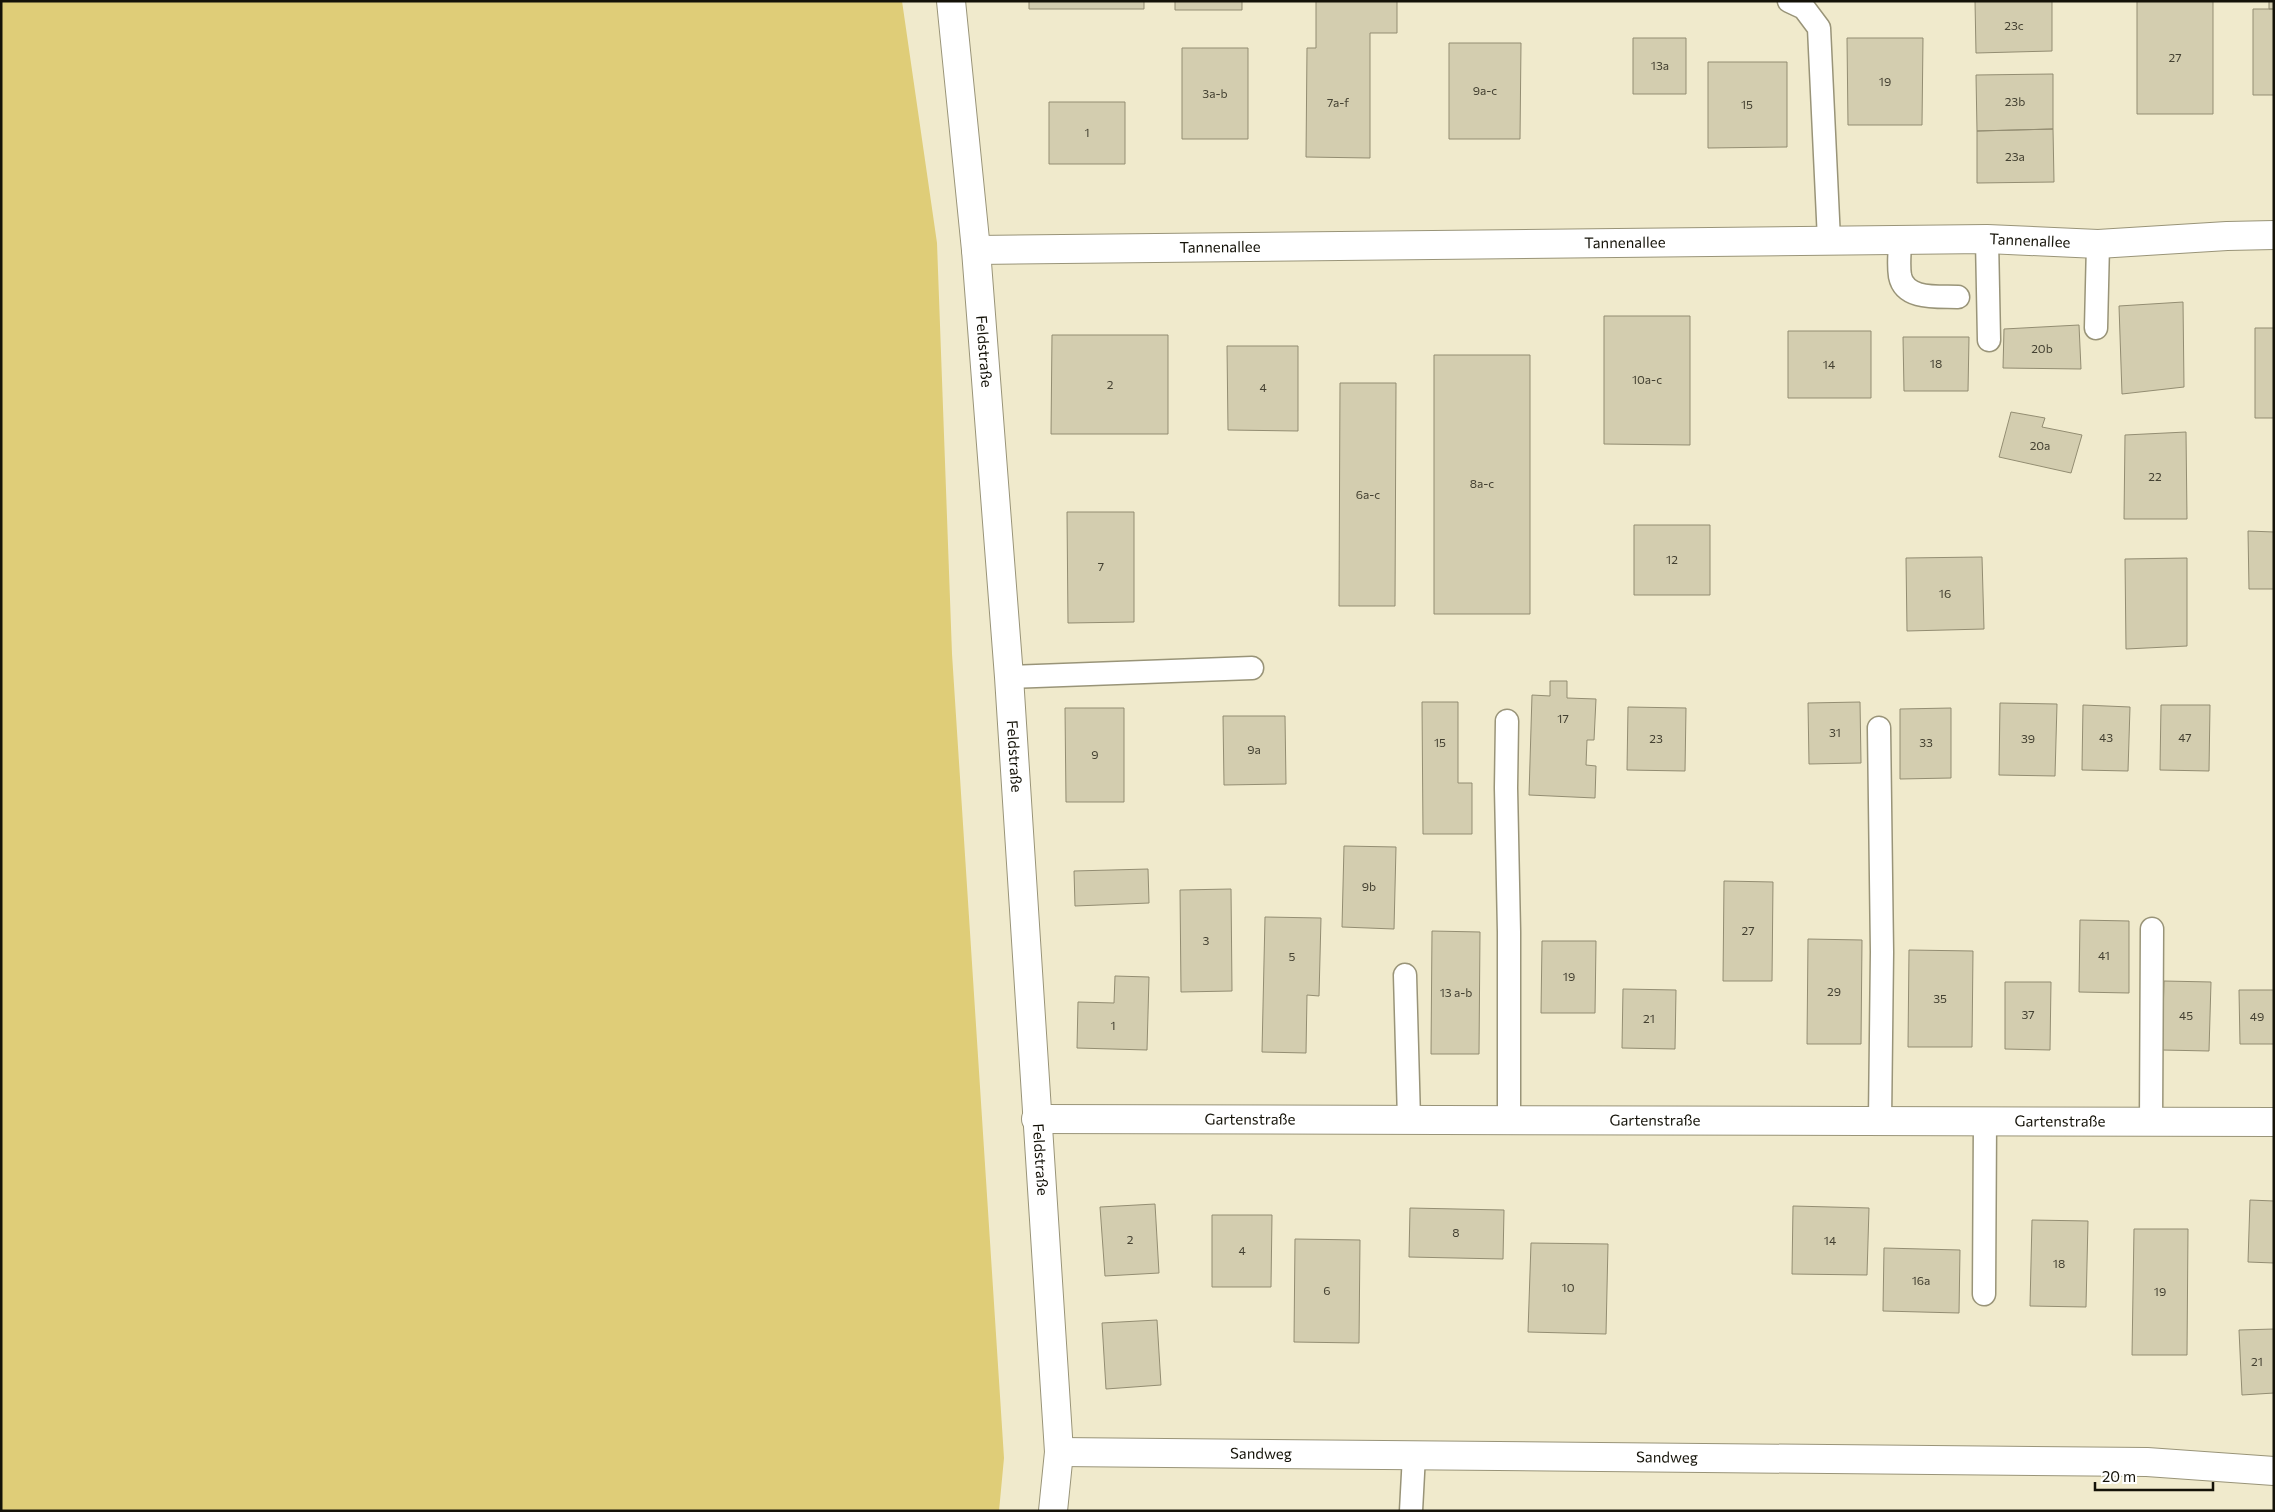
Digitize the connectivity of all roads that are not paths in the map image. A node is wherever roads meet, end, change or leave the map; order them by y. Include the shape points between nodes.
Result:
1 (951, 1) edge
2 (1789, 1) edge
3 (2274, 235) edge
4 (1987, 239) junction
5 (1829, 240) junction
6 (1900, 240) junction
7 (2098, 244) junction
8 (976, 250) junction
9 (1958, 297) dead end
10 (2096, 328) dead end
11 (1989, 340) dead end
12 (1252, 668) dead end
13 (1009, 677) junction
14 (1507, 721) dead end
15 (1879, 728) dead end
16 (2152, 929) dead end
17 (1405, 976) dead end
18 (1036, 1119) junction
19 (1409, 1120) junction
20 (1509, 1120) junction
21 (1880, 1121) junction
22 (1985, 1121) junction
23 (2152, 1122) junction
24 (2274, 1122) edge
25 (1984, 1294) dead end
26 (1059, 1452) junction
27 (1414, 1455) junction
28 (2274, 1471) edge
29 (1052, 1511) edge
30 (1411, 1511) edge

1 - 8 street, Feldstraße
2 - 5 lane via 1804,8 1819,28
3 - 7 street, Tannenallee
4 - 6 street, Tannenallee
4 - 7 street, Tannenallee
4 - 11 lane
5 - 6 street, Tannenallee
5 - 8 street, Tannenallee
6 - 9 lane via 1900,277 1906,288 1918,295
7 - 10 lane
8 - 13 street, Feldstraße
12 - 13 lane
13 - 18 street, Feldstraße
14 - 20 lane
15 - 21 lane
16 - 23 lane
17 - 19 lane
18 - 19 street, Gartenstraße
18 - 26 street, Feldstraße
19 - 20 street, Gartenstraße
20 - 21 street, Gartenstraße
21 - 22 street, Gartenstraße
22 - 23 street, Gartenstraße
22 - 25 lane
23 - 24 street, Gartenstraße
26 - 27 street, Sandweg
26 - 29 street, Feldstraße
27 - 28 street, Sandweg via 2147,1462
27 - 30 lane

